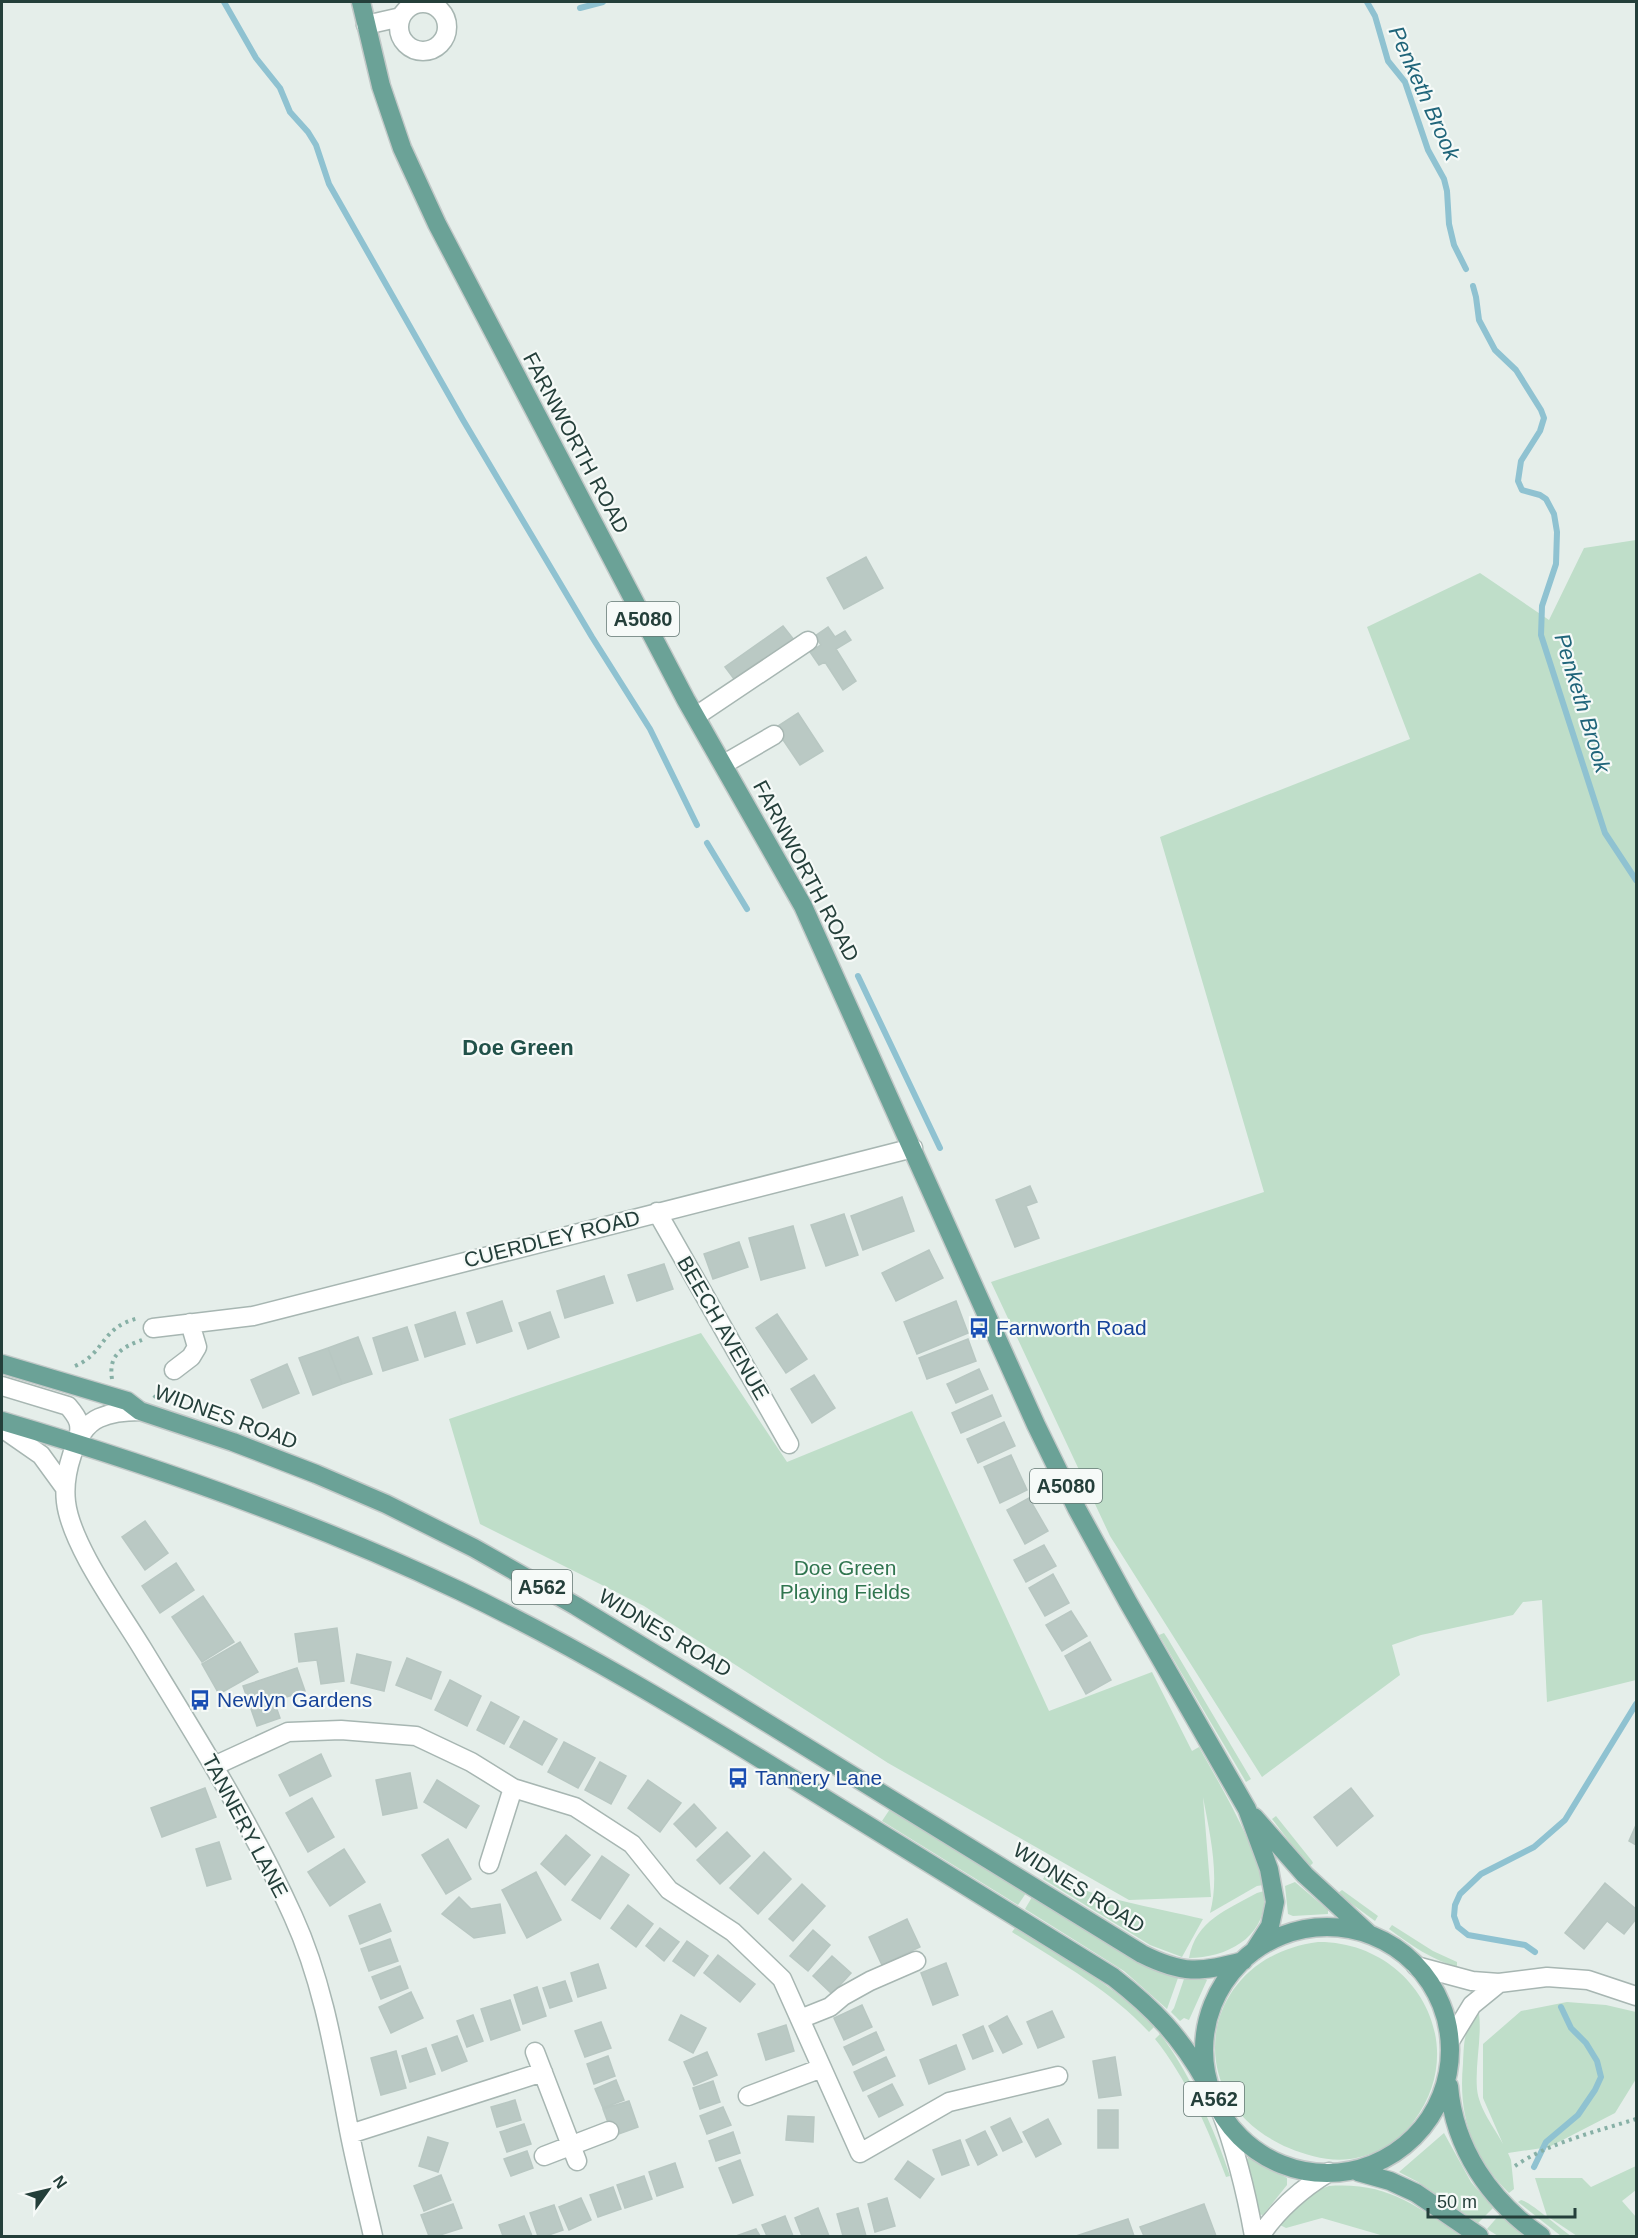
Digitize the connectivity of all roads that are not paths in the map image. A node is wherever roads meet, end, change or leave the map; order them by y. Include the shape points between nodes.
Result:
1 (361, 2) edge
2 (401, 17) dead end
3 (366, 25) junction
4 (808, 641) dead end
5 (696, 716) junction
6 (774, 735) dead end
7 (724, 764) junction
8 (913, 1148) junction
9 (657, 1212) junction
10 (190, 1323) junction
11 (153, 1328) road end
12 (2, 1364) edge
13 (174, 1370) dead end
14 (2, 1386) edge
15 (134, 1406) junction
16 (2, 1421) edge
17 (2, 1428) edge
18 (77, 1443) junction
19 (789, 1444) dead end
20 (65, 1488) junction
21 (214, 1766) junction
22 (513, 1788) junction
23 (1247, 1809) junction
24 (489, 1864) dead end
25 (1374, 1939) junction
26 (1249, 1956) junction
27 (916, 1961) dead end
28 (1416, 1966) junction
29 (1499, 1983) junction
30 (1636, 1996) edge
31 (800, 2019) junction
32 (1450, 2041) junction
33 (535, 2052) dead end
34 (822, 2068) junction
35 (543, 2072) junction
36 (1058, 2076) dead end
37 (1448, 2078) junction
38 (1206, 2082) junction
39 (748, 2097) dead end
40 (1220, 2109) junction
41 (609, 2132) dead end
42 (350, 2134) junction
43 (574, 2153) junction
44 (544, 2156) dead end
45 (1329, 2172) junction
46 (1356, 2172) junction
47 (373, 2236) edge
48 (1254, 2236) edge
49 (1260, 2236) edge
50 (1479, 2236) edge
51 (1541, 2236) edge

1 - 3 main road, A5080
2 - 3 street
3 - 5 main road, FARNWORTH ROAD / A5080 via 402,148 437,224
4 - 5 street
5 - 7 main road, FARNWORTH ROAD / A5080
6 - 7 street
7 - 8 main road, FARNWORTH ROAD / A5080 via 803,906
8 - 9 street, CUERDLEY ROAD
8 - 23 main road, FARNWORTH ROAD / A5080 via 1077,1509
9 - 10 street, CUERDLEY ROAD via 253,1316
9 - 19 street, BEECH AVENUE
10 - 11 street, CUERDLEY ROAD
10 - 13 street via 197,1347
12 - 15 main road, WIDNES ROAD / A562
14 - 18 street via 68,1406 80,1426
15 - 18 street via 97,1418
15 - 26 main road, WIDNES ROAD / A562 via 316,1474 474,1548 576,1606 1166,1966 1202,1970
16 - 18 main road, A562
17 - 20 street via 41,1455
18 - 20 street, TANNERY LANE
18 - 38 main road, A562 via 309,1525 459,1591 613,1670 1113,1977 1178,2037
20 - 21 street, TANNERY LANE via 70,1520 90,1562
21 - 22 street via 288,1732 341,1730 416,1736 471,1762
21 - 42 street, TANNERY LANE via 271,1871 308,1951 333,2040
22 - 24 street
22 - 31 street via 575,1807 632,1844 669,1890 733,1932 782,1979
23 - 25 main road, FARNWORTH ROAD / A5080 via 1305,1875
23 - 26 main road, FARNWORTH ROAD / A5080 via 1269,1869 1275,1902 1270,1926
25 - 26 main road, A562 via 1343,1930 1306,1929 1270,1940
25 - 28 main road, A562
26 - 38 main road, A562 via 1226,1978 1205,2016 1200,2037
27 - 31 street
28 - 29 street via 1472,1981
28 - 32 main road, A562 via 1440,2003
29 - 30 street via 1547,1977 1588,1980
29 - 32 street via 1472,2005
31 - 34 street
32 - 37 main road, A562
33 - 35 street
34 - 36 street via 860,2153 949,2102
34 - 39 street
35 - 42 street
35 - 43 street
37 - 46 main road, A562 via 1436,2115 1409,2147 1376,2167
37 - 51 main road, A562 via 1455,2126 1475,2168 1499,2200
38 - 40 main road, A562
40 - 45 main road, A562 via 1238,2130 1273,2157 1308,2170
40 - 48 street via 1235,2147
41 - 43 street
42 - 47 street, TANNERY LANE
43 - 44 street
45 - 46 main road, A562
45 - 49 street via 1290,2200
46 - 50 main road, A562 via 1416,2193

